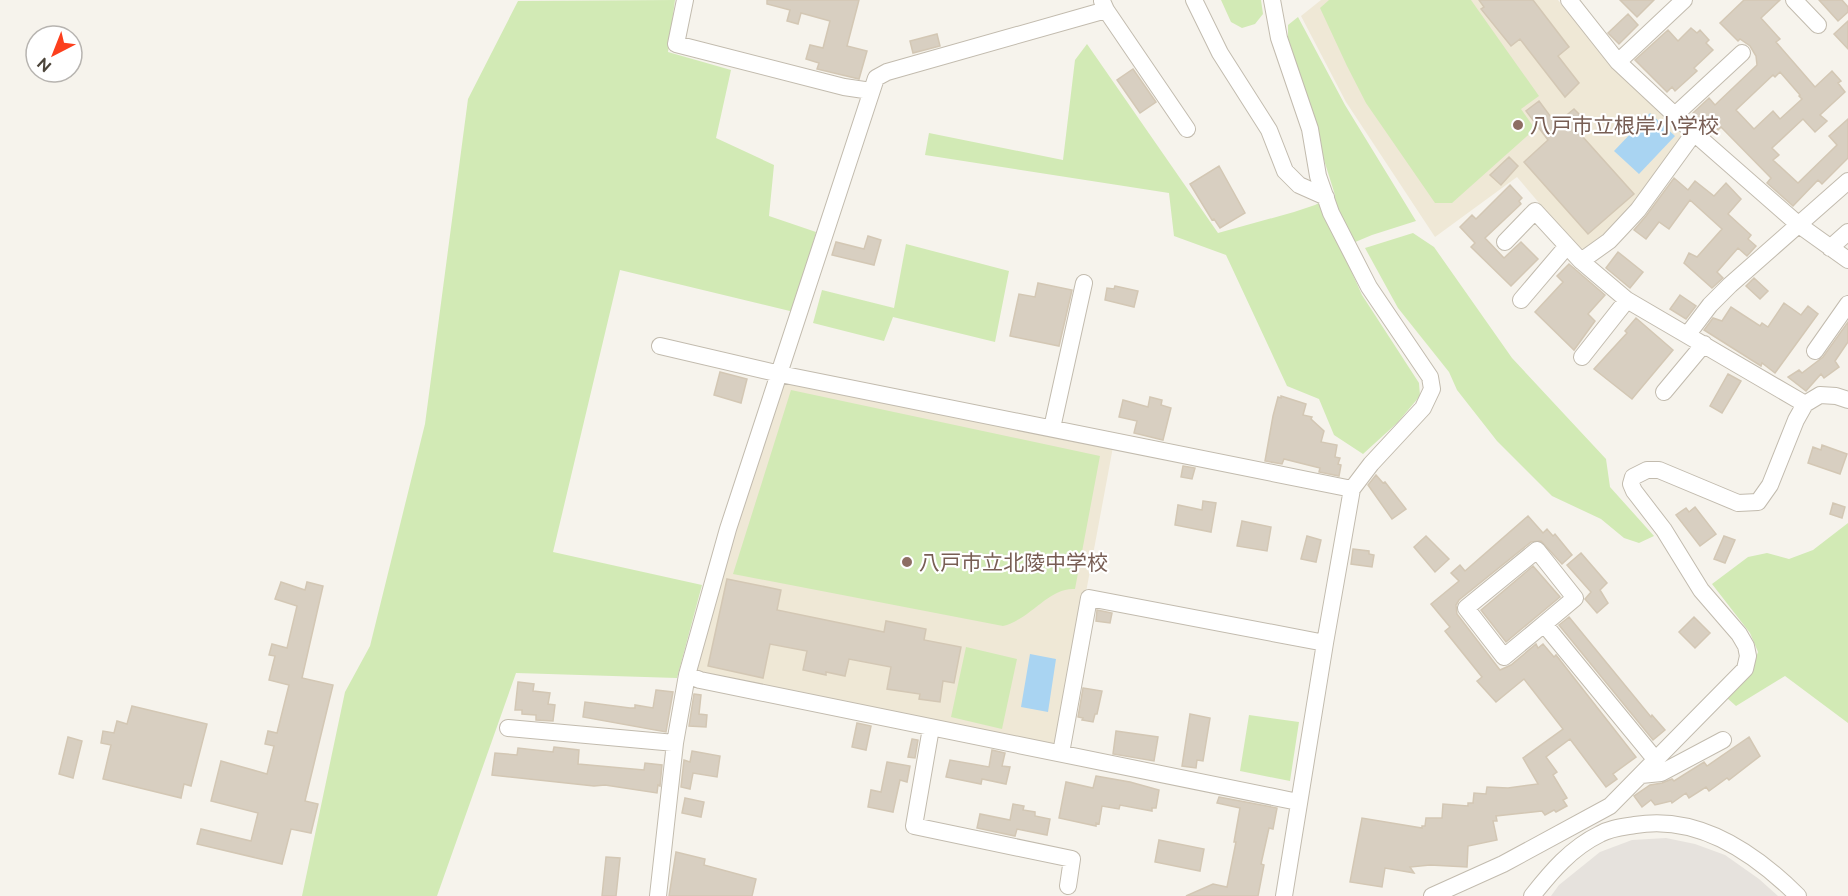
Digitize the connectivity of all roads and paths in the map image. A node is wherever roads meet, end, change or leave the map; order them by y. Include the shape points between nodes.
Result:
1 (685, 0) edge
2 (1194, 0) edge
3 (1272, 0) edge
4 (1569, 0) edge
5 (1684, 0) edge
6 (1794, 0) edge
7 (1104, 5) edge
8 (1818, 25) dead end
9 (1742, 53) dead end
10 (1618, 62) junction
11 (871, 91) junction
12 (1675, 115) junction
13 (1187, 129) dead end
14 (1694, 133) junction
15 (1848, 181) edge
16 (1326, 197) junction
17 (1799, 225) junction
18 (1848, 232) edge
19 (1505, 242) dead end
20 (1567, 246) junction
21 (1830, 248) junction
22 (1848, 260) edge
23 (1581, 261) junction
24 (1084, 283) dead end
25 (1521, 300) dead end
26 (1627, 300) junction
27 (1848, 304) edge
28 (1688, 334) junction
29 (1704, 344) junction
30 (660, 346) dead end
31 (1815, 351) dead end
32 (1582, 357) dead end
33 (780, 374) junction
34 (1664, 392) dead end
35 (1848, 400) edge
36 (1804, 404) junction
37 (1052, 428) junction
38 (1352, 489) junction
39 (1544, 624) junction
40 (1324, 643) junction
41 (687, 675) junction
42 (508, 728) dead end
43 (931, 728) junction
44 (1723, 740) dead end
45 (675, 743) junction
46 (1060, 753) junction
47 (1655, 759) junction
48 (1641, 775) junction
49 (1298, 802) junction
50 (1596, 814) junction
51 (1600, 834) junction
52 (1068, 886) dead end
53 (658, 896) edge
54 (1284, 896) edge
55 (1432, 896) edge
56 (1532, 896) edge
57 (1798, 896) edge

1 - 11 street via 676,44
2 - 16 street via 1220,53 1269,130 1285,171 1299,185
3 - 16 street via 1279,38 1310,129 1317,176
4 - 10 street
5 - 10 street
6 - 8 street
7 - 11 street via 887,72 876,78
7 - 13 street
9 - 12 street
10 - 12 street
11 - 33 street
12 - 14 street
14 - 17 street
14 - 23 street via 1638,210 1609,241
15 - 17 street
16 - 38 street via 1369,287 1430,377 1432,389 1423,408
17 - 21 street
17 - 28 street via 1724,291
18 - 21 street
19 - 20 street via 1535,211
20 - 23 street
20 - 25 street
21 - 22 street
23 - 26 street
24 - 37 street
26 - 28 street
26 - 32 street
27 - 31 street
28 - 29 street
29 - 34 street
29 - 36 street
30 - 33 street
33 - 37 street
33 - 41 street via 728,529
35 - 36 street via 1820,395
36 - 47 street via 1770,485 1758,502 1738,503 1659,470 1647,470 1633,477 1634,491 1701,590 1739,634 1748,656 1739,676
37 - 38 street
38 - 40 street
39 - 39 street via 1575,598 1537,550 1466,608 1504,657
39 - 47 street
40 - 46 street via 1089,598
40 - 49 street
41 - 43 street
41 - 45 street
42 - 45 street
43 - 46 street
43 - 52 street via 914,826 1072,859
44 - 48 street via 1661,773
45 - 53 street
46 - 49 street
47 - 48 street
48 - 50 street via 1611,806
49 - 54 street
50 - 51 street
50 - 55 street via 1503,864
51 - 56 street via 1574,850
51 - 57 street via 1647,823 1680,824 1746,851

